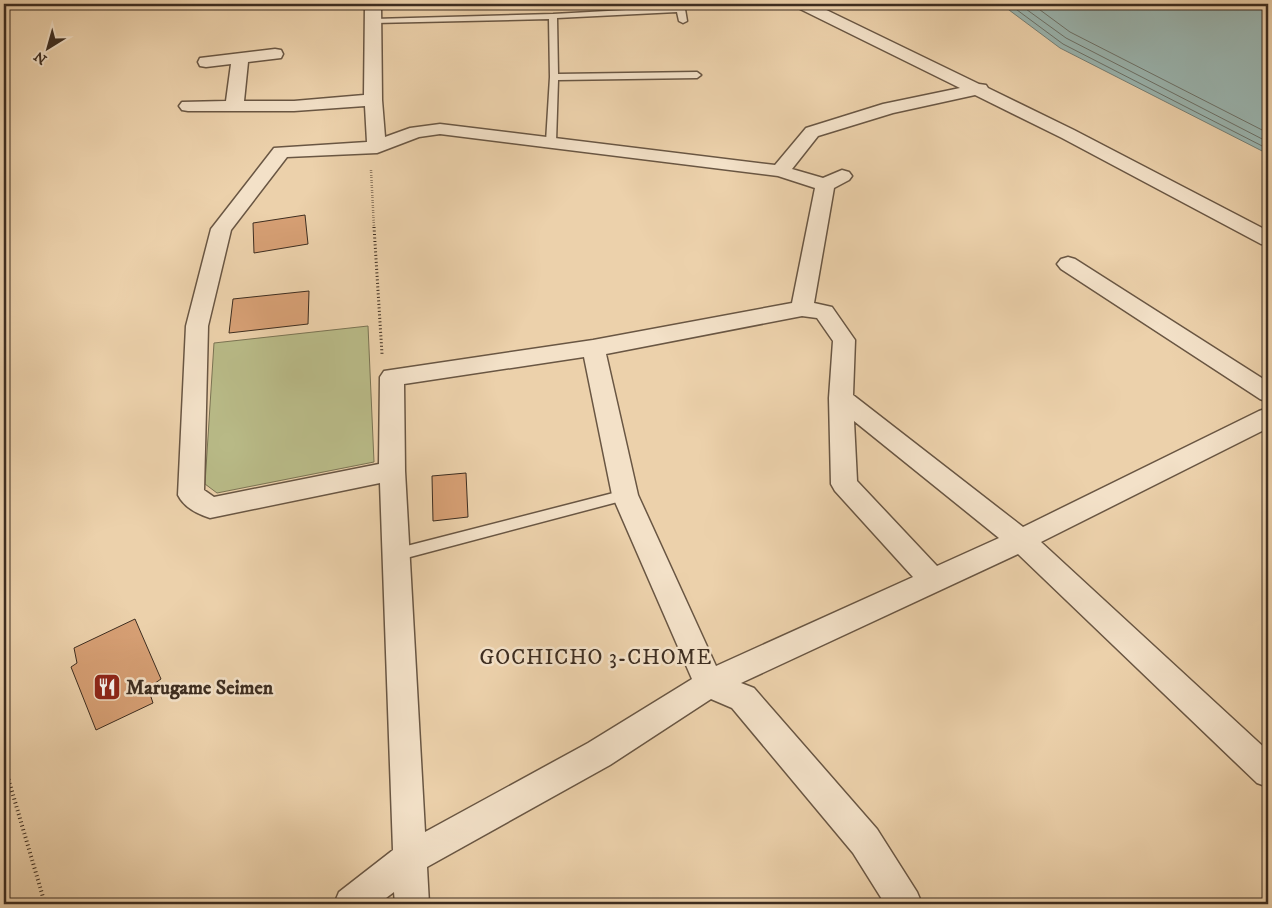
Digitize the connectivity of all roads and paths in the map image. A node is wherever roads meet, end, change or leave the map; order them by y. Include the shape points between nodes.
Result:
1 (802, 4) edge
2 (373, 13) edge
3 (553, 16) junction
4 (683, 21) dead end
5 (275, 54) dead end
6 (240, 58) junction
7 (206, 62) dead end
8 (697, 75) dead end
9 (554, 78) junction
10 (980, 90) junction
11 (374, 100) junction
12 (188, 106) dead end
13 (234, 106) junction
14 (552, 142) junction
15 (373, 147) junction
16 (780, 171) junction
17 (1268, 239) edge
18 (1068, 264) dead end
19 (802, 310) junction
20 (593, 348) junction
21 (392, 377) junction
22 (1268, 393) edge
23 (841, 398) junction
24 (1268, 417) edge
25 (392, 471) junction
26 (626, 495) junction
27 (1021, 540) junction
28 (395, 555) junction
29 (934, 581) junction
30 (709, 684) junction
31 (4, 764) edge
32 (1268, 772) edge
33 (410, 859) junction
34 (45, 904) edge
35 (351, 904) edge
36 (412, 904) edge
37 (905, 904) edge

1 - 10 street
2 - 3 lane
2 - 11 street
3 - 4 lane via 681,9
3 - 9 lane
5 - 6 street
6 - 7 street
6 - 13 street
8 - 9 lane
9 - 14 lane
10 - 16 street via 889,108 812,132
10 - 17 street
11 - 13 street via 294,106
11 - 15 street
12 - 13 street
14 - 15 street via 440,129 416,132
14 - 16 street
15 - 21 path via 384,380
15 - 25 street via 281,152 221,229 197,326 191,495 210,508
16 - 19 street via 834,180
18 - 22 street
19 - 20 street
19 - 23 street via 824,312 844,340
20 - 21 street
20 - 26 street
21 - 25 street
23 - 27 street
23 - 29 street via 844,484
24 - 27 street
25 - 28 street
26 - 28 lane
26 - 30 street
27 - 29 street
27 - 32 street
28 - 33 street
29 - 30 street
30 - 33 street via 599,754
30 - 37 street via 743,698 865,841
31 - 34 path
33 - 35 street
33 - 36 street

